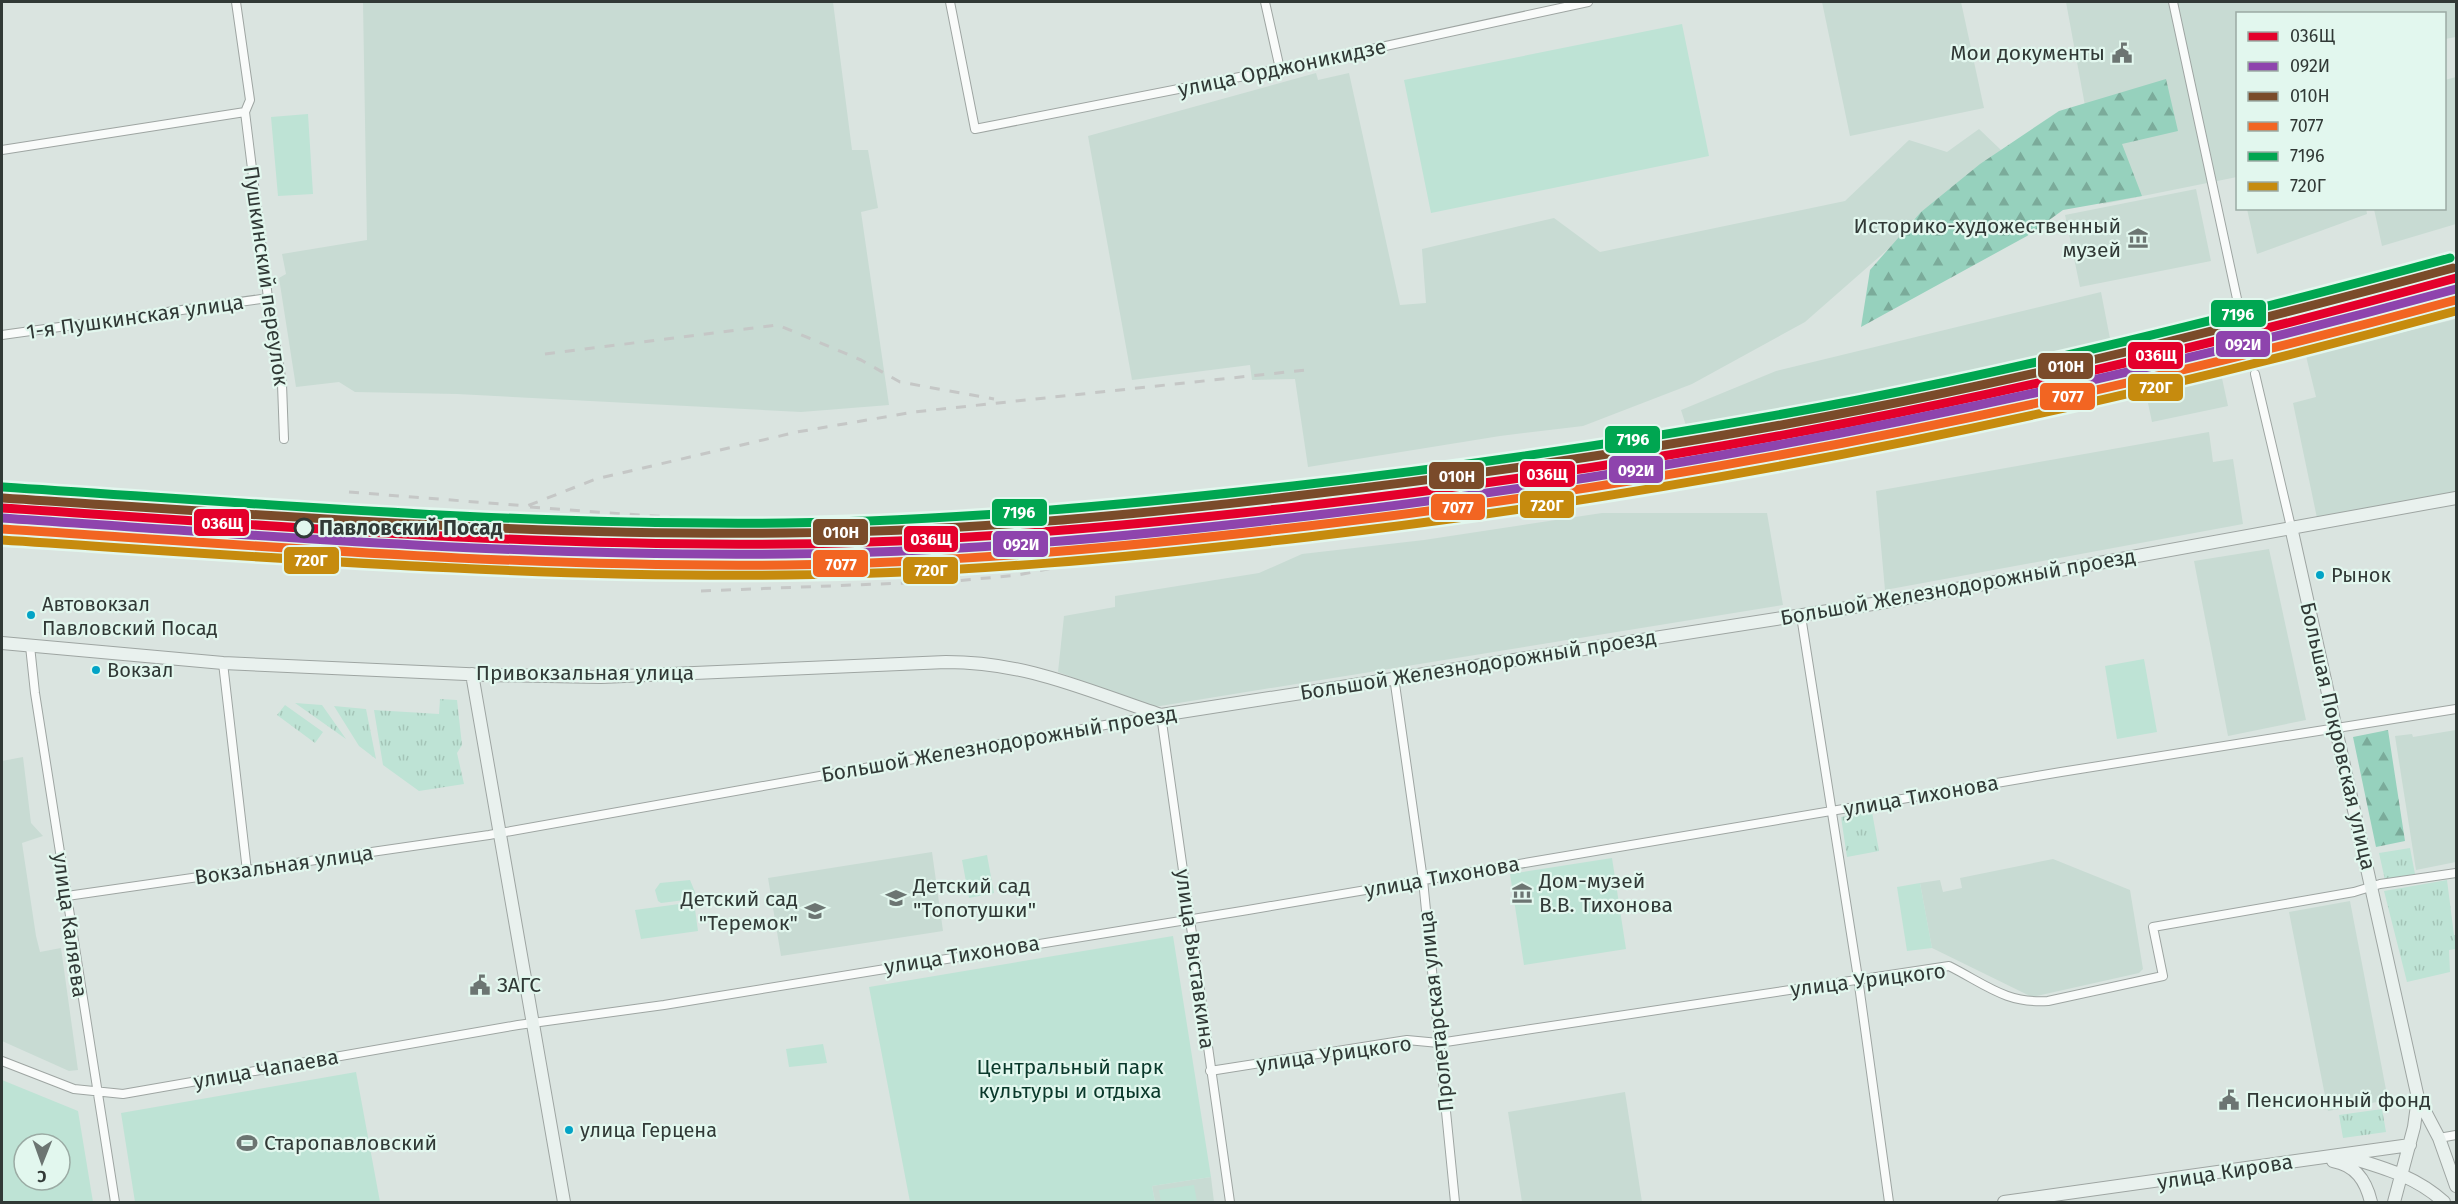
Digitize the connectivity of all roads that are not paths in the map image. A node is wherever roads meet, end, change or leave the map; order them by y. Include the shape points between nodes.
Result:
1 (236, 2) edge
2 (950, 2) edge
3 (1264, 2) edge
4 (1588, 2) edge
5 (2173, 2) edge
6 (1280, 69) junction
7 (245, 112) junction
8 (2, 150) edge
9 (268, 298) junction
10 (2239, 308) dead end
11 (2, 335) edge
12 (2255, 374) dead end
13 (284, 439) dead end
14 (2457, 498) edge
15 (2291, 527) junction
16 (1801, 616) junction
17 (2, 643) edge
18 (30, 646) junction
19 (223, 663) junction
20 (472, 674) junction
21 (1394, 677) junction
22 (2457, 709) edge
23 (1161, 715) junction
24 (2336, 727) junction
25 (1832, 811) junction
26 (500, 832) junction
27 (248, 871) junction
28 (2457, 873) edge
29 (1423, 880) junction
30 (2373, 887) junction
31 (67, 896) junction
32 (1189, 919) junction
33 (1858, 978) junction
34 (534, 1023) junction
35 (1439, 1043) junction
36 (2, 1060) edge
37 (1210, 1071) junction
38 (97, 1093) junction
39 (2418, 1098) junction
40 (2457, 1135) edge
41 (2439, 1138) junction
42 (2410, 1145) junction
43 (2341, 1155) junction
44 (2317, 1158) junction
45 (2403, 1175) junction
46 (2457, 1186) edge
47 (115, 1203) edge
48 (564, 1203) edge
49 (1230, 1203) edge
50 (1455, 1203) edge
51 (1889, 1203) edge
52 (2004, 1203) edge
53 (2371, 1203) edge
54 (2394, 1203) edge
55 (2444, 1203) edge

1 - 7 street, Пушкинский переулок via 250,100
2 - 6 street, улица Орджоникидзе via 975,129
3 - 6 street
4 - 6 street, улица Орджоникидзе
5 - 10 street
7 - 8 street
7 - 9 street, Пушкинский переулок
9 - 11 street, 1-я Пушкинская улица
9 - 13 street, Пушкинский переулок via 282,384
12 - 15 street, Большая Покровская улица
14 - 15 main road, Большой Железнодорожный проезд
15 - 16 main road, Большой Железнодорожный проезд
15 - 24 main road, Большая Покровская улица
16 - 21 main road, Большой Железнодорожный проезд
16 - 25 street
17 - 18 main road, Привокзальная улица
18 - 19 main road, Привокзальная улица
18 - 31 street, улица Каляева
19 - 20 main road, Привокзальная улица
19 - 27 street
20 - 23 main road, Привокзальная улица via 601,677 991,663 1047,675
20 - 26 main road
21 - 23 main road, Большой Железнодорожный проезд
21 - 29 street, Пролетарская улица
22 - 24 street, улица Тихонова
23 - 26 street, Большой Железнодорожный проезд
23 - 32 street, улица Выставкина
24 - 25 street, улица Тихонова
24 - 30 main road, Большая Покровская улица
25 - 29 street, улица Тихонова
25 - 33 street
26 - 27 street, Вокзальная улица
26 - 34 main road
27 - 31 street, Вокзальная улица
28 - 30 street, улица Урицкого
29 - 32 street, улица Тихонова
29 - 35 street, Пролетарская улица
30 - 33 street, улица Урицкого via 2153,927 2163,976 2048,1001 2010,999 1949,966
30 - 39 main road, Большая Покровская улица
31 - 38 street, улица Каляева
32 - 34 street, улица Тихонова
32 - 37 street, улица Выставкина
33 - 35 street, улица Урицкого
33 - 51 street
34 - 38 street, улица Чапаева via 137,1091
34 - 48 main road
35 - 37 street, улица Урицкого via 1407,1040
35 - 50 street, Пролетарская улица
36 - 38 street, улица Чапаева via 60,1085
37 - 49 street, улица Выставкина
38 - 47 street, улица Каляева
39 - 41 main road
39 - 42 main road
40 - 41 street
41 - 46 main road
42 - 43 main road, улица Кирова
42 - 45 main road
43 - 44 main road, улица Кирова
43 - 45 main road
44 - 52 main road, улица Кирова
44 - 53 main road via 2353,1169 2364,1181
45 - 54 main road
45 - 55 main road via 2425,1185

